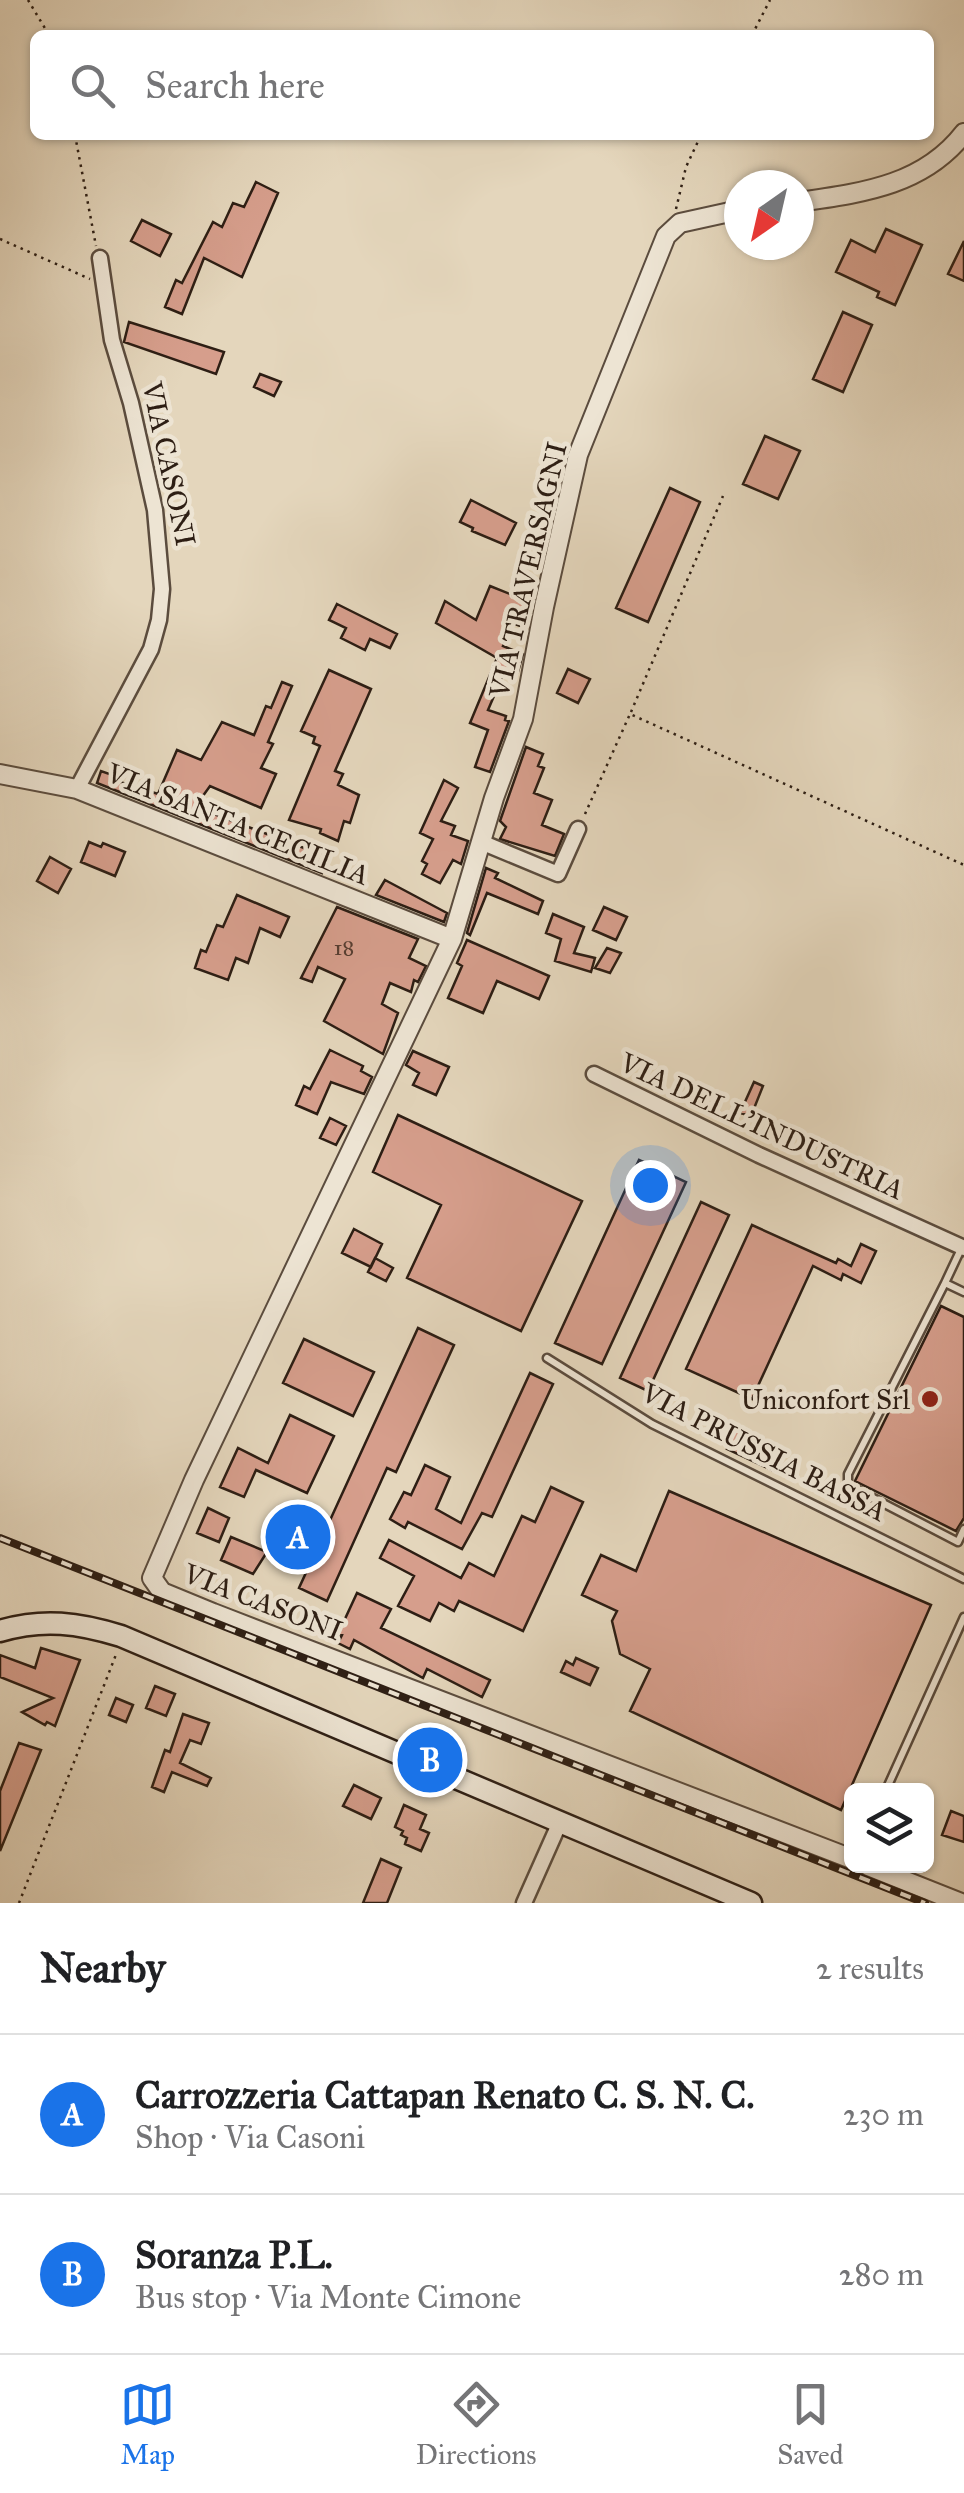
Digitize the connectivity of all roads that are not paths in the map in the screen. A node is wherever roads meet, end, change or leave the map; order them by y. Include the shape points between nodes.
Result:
1 (964, 133) edge
2 (814, 200) edge
3 (724, 212) edge
4 (100, 258) road end
5 (0, 774) edge
6 (78, 789) junction
7 (578, 829) road end
8 (481, 842) junction
9 (452, 939) junction
10 (594, 1074) dead end
11 (963, 1248) edge
12 (945, 1283) junction
13 (964, 1292) edge
14 (547, 1358) dead end
15 (964, 1529) edge
16 (964, 1579) edge
17 (964, 1617) edge
18 (0, 1631) edge
19 (889, 1783) edge
20 (560, 1822) junction
21 (844, 1856) edge
22 (885, 1873) edge
23 (524, 1903) edge
24 (751, 1903) edge
25 (960, 1903) edge

1 - 2 street via 927,170 870,192
3 - 8 street, VIA TRAVERSAGNI via 673,227 666,236 578,456 523,719
4 - 6 street, VIA CASONI via 112,340 155,510 162,590 151,648
5 - 6 street, VIA SANTA CECILIA
6 - 9 street, VIA SANTA CECILIA
7 - 8 street via 558,874
8 - 9 street, VIA TRAVERSAGNI
9 - 21 street, VIA CASONI via 194,1480 152,1572 155,1585
10 - 11 street, VIA DELL'INDUSTRIA
11 - 12 lane
12 - 13 lane
12 - 15 lane via 848,1485 958,1542
14 - 16 lane, VIA PRUSSIA BASSA via 652,1424
17 - 19 lane
18 - 20 main road via 55,1622 121,1636
20 - 23 street
20 - 24 main road
22 - 25 street

